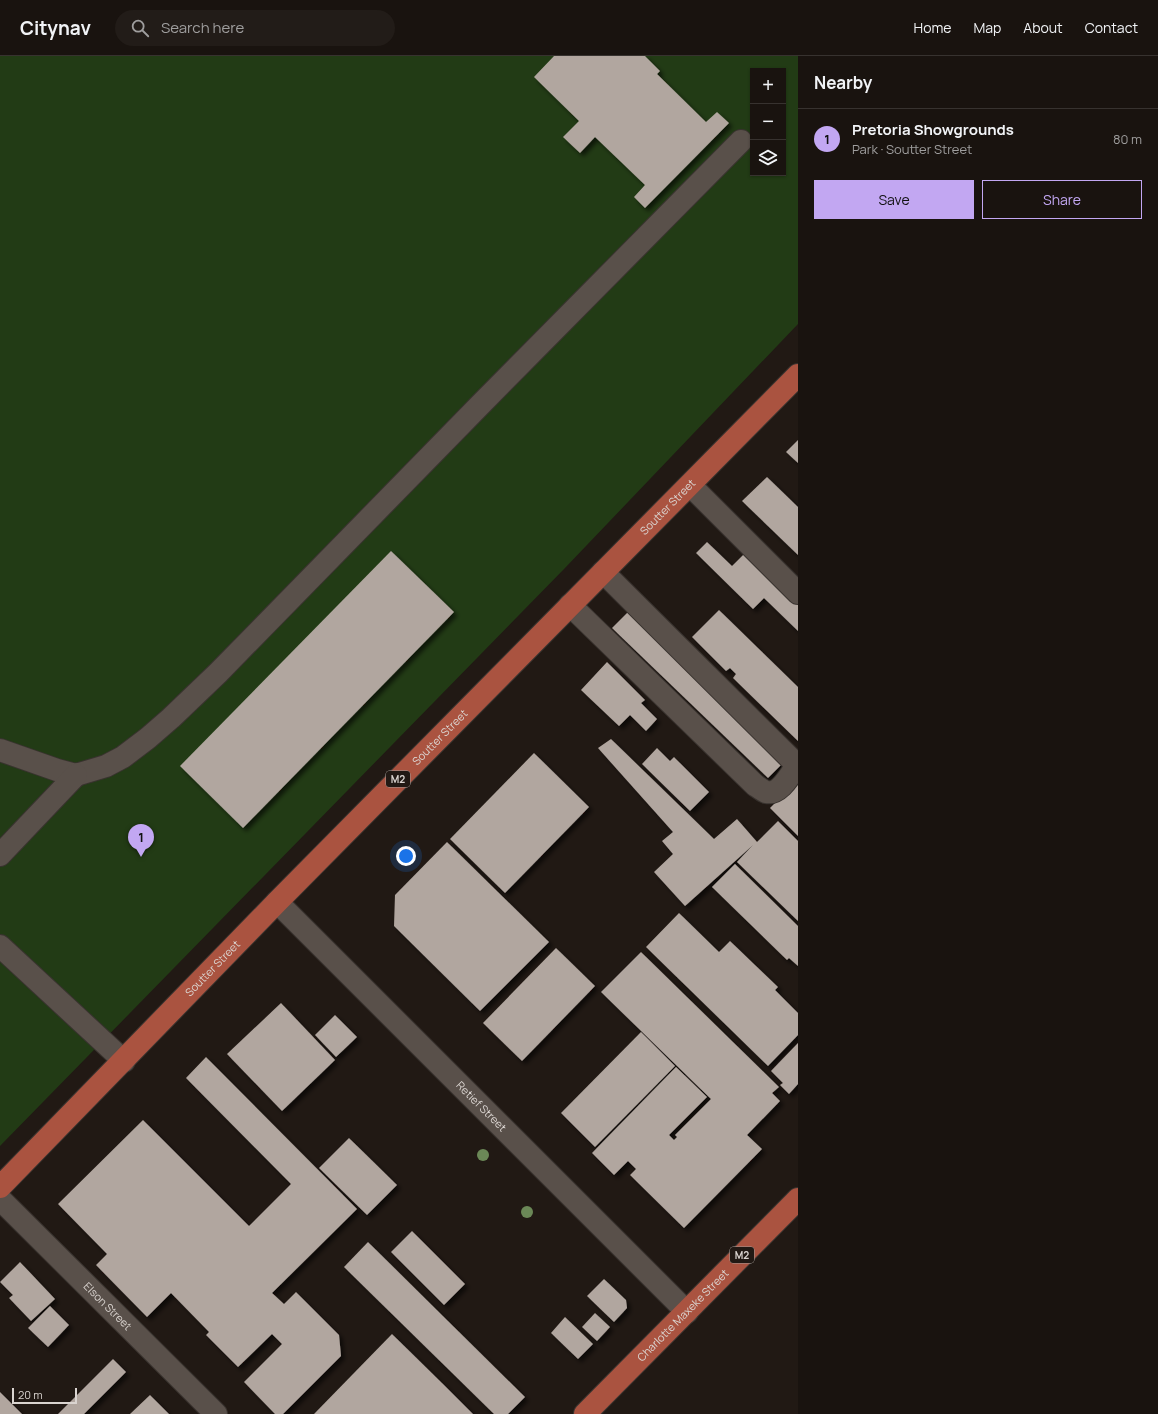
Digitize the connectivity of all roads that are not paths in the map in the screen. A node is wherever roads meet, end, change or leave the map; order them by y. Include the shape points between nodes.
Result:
1 (741, 141) dead end
2 (798, 375) edge
3 (694, 481) junction
4 (603, 572) junction
5 (798, 573) edge
6 (798, 593) edge
7 (570, 605) junction
8 (0, 750) edge
9 (76, 775) junction
10 (0, 855) edge
11 (277, 902) junction
12 (0, 946) edge
13 (124, 1060) junction
14 (0, 1187) edge
15 (0, 1199) edge
16 (798, 1199) edge
17 (687, 1312) junction
18 (216, 1414) edge
19 (585, 1414) edge

1 - 9 street via 171,718 123,757 106,766
2 - 3 main road, Soutter Street / M2
3 - 4 main road, Soutter Street / M2
3 - 5 street
3 - 6 street
4 - 7 main road, Soutter Street / M2
4 - 7 street via 793,762 794,768 786,782 774,791 766,792 755,785
7 - 11 main road, Soutter Street / M2
8 - 9 street
9 - 10 street
11 - 13 main road, Soutter Street / M2
11 - 17 street, Retief Street
12 - 13 street
13 - 14 main road, Soutter Street / M2
15 - 18 street, Elson Street
16 - 17 main road, Charlotte Maxeke Street / M2
17 - 19 main road, Charlotte Maxeke Street / M2

